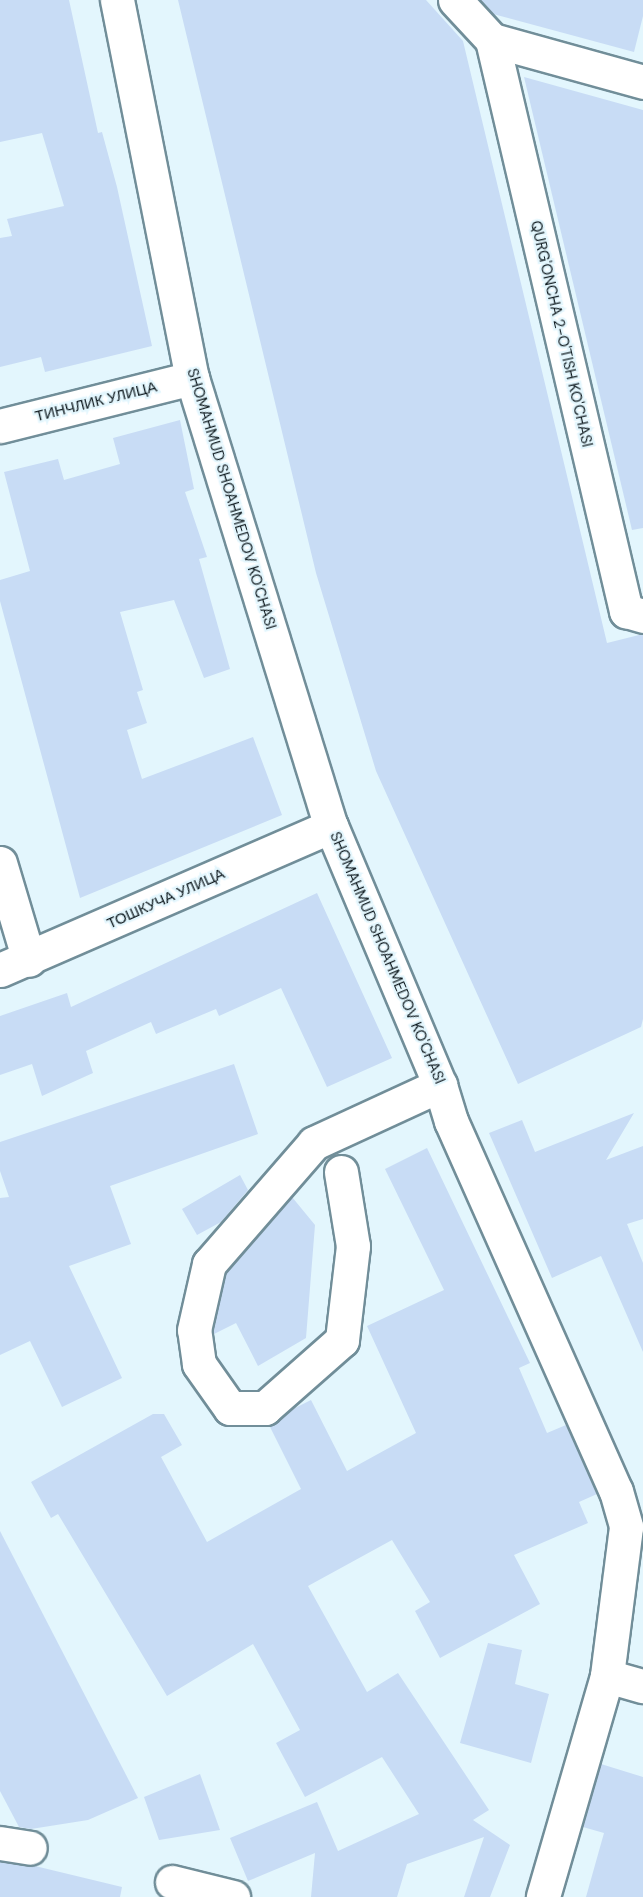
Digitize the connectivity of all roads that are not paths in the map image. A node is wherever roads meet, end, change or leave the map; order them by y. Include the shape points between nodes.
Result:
1 (117, 0) edge
2 (455, 0) edge
3 (492, 40) junction
4 (643, 82) edge
5 (192, 378) junction
6 (0, 426) edge
7 (643, 616) edge
8 (331, 826) junction
9 (0, 863) edge
10 (14, 965) edge
11 (440, 1085) junction
12 (341, 1172) dead end
13 (607, 1676) junction
14 (643, 1686) edge
15 (172, 1882) dead end
16 (233, 1897) edge
17 (543, 1897) edge

1 - 5 street, SHOMAHMUD SHOAHMEDOV KO'CHASI
2 - 3 street
3 - 4 street
3 - 7 street, QURG'ONCHA 2-O'TISH KO'CHASI via 626,611
5 - 6 street, ТИНЧЛИК УЛИЦА
5 - 8 street, SHOMAHMUD SHOAHMEDOV KO'CHASI
8 - 10 street, ТОШКУЧА УЛИЦА
8 - 11 street, SHOMAHMUD SHOAHMEDOV KO'CHASI
9 - 10 street
11 - 12 street via 314,1143 209,1264 194,1330 199,1364 230,1408 265,1408 342,1340 353,1246
11 - 13 street, SHOMAHMUD SHOAHMEDOV KO'CHASI via 451,1121 616,1491 626,1527
13 - 14 street
13 - 17 street, SHOMAHMUD SHOAHMEDOV KO'CHASI
15 - 16 street

